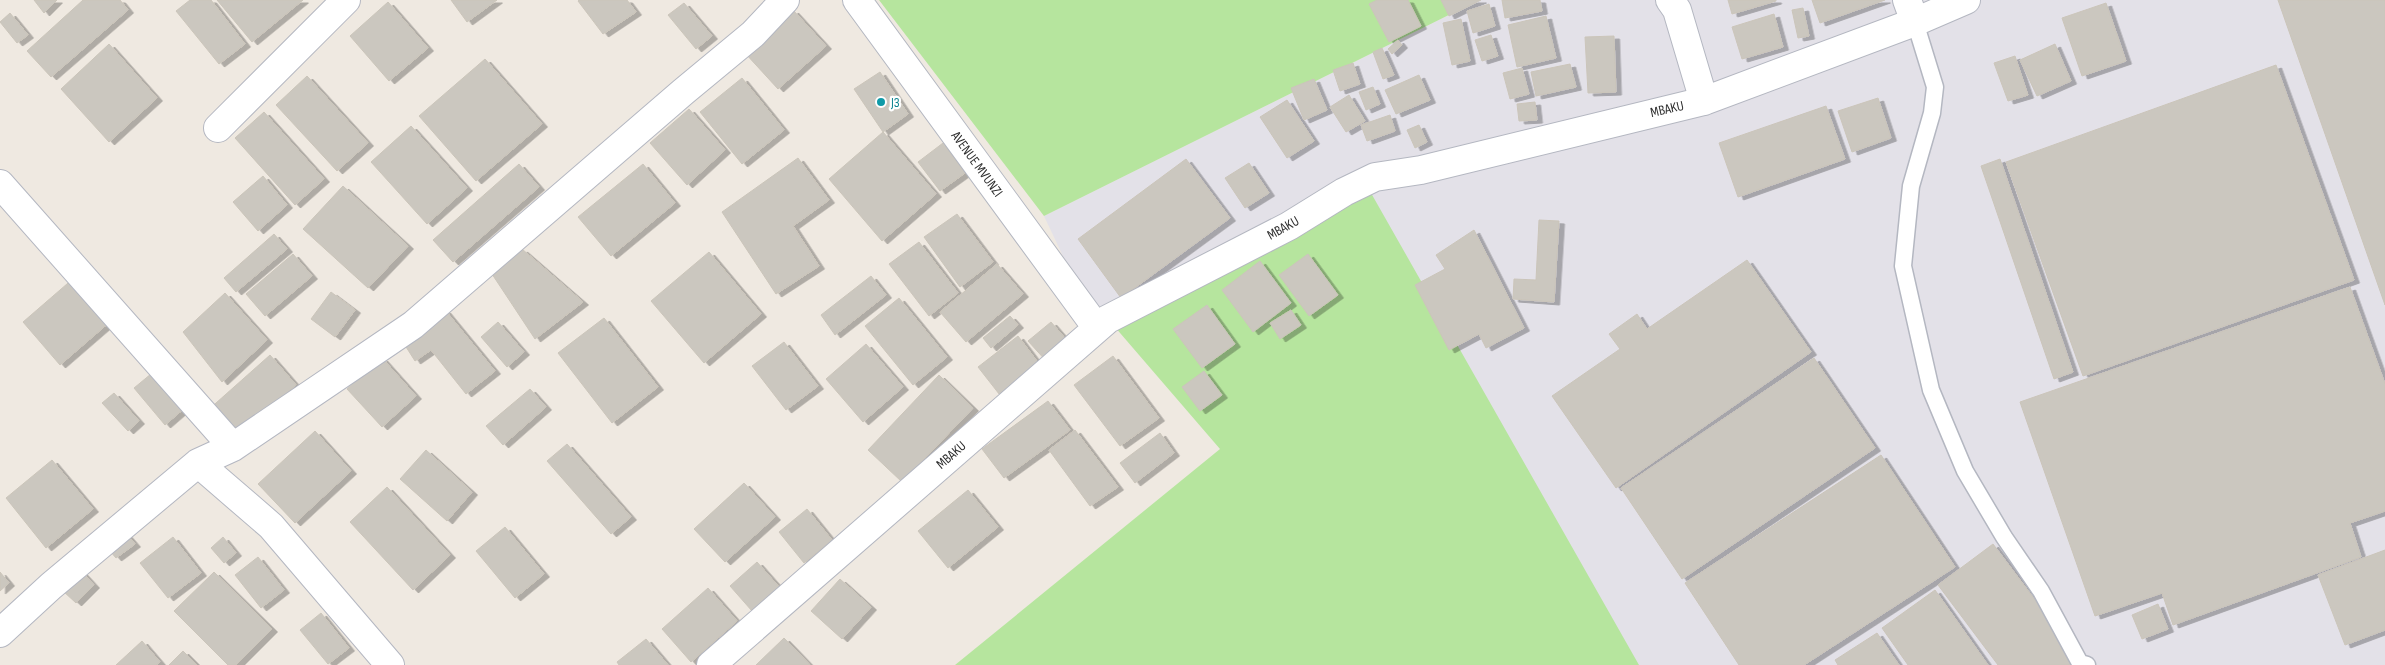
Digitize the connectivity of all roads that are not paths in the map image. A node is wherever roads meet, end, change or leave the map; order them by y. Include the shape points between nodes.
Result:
1 (346, 0) edge
2 (784, 0) edge
3 (857, 0) edge
4 (1670, 0) edge
5 (1966, 0) edge
6 (1911, 11) edge
7 (1704, 100) junction
8 (218, 128) dead end
9 (0, 184) edge
10 (1097, 328) junction
11 (233, 447) junction
12 (198, 462) junction
13 (0, 633) edge
14 (390, 665) edge
15 (711, 665) edge
16 (2087, 665) edge

1 - 8 street
2 - 11 street via 753,34 413,325
3 - 10 street, AVENUE MVUNZI
4 - 7 street via 1677,10
5 - 6 street, MBAKU
6 - 7 street, MBAKU
6 - 16 lane via 1935,87 1932,113 1911,186 1903,266 1930,390 1965,471 2041,592 2080,663
7 - 10 street, MBAKU via 1421,170 1374,177 1289,226 1108,319
9 - 11 street
10 - 15 street, MBAKU
11 - 12 street
12 - 13 street
12 - 14 street via 271,526

